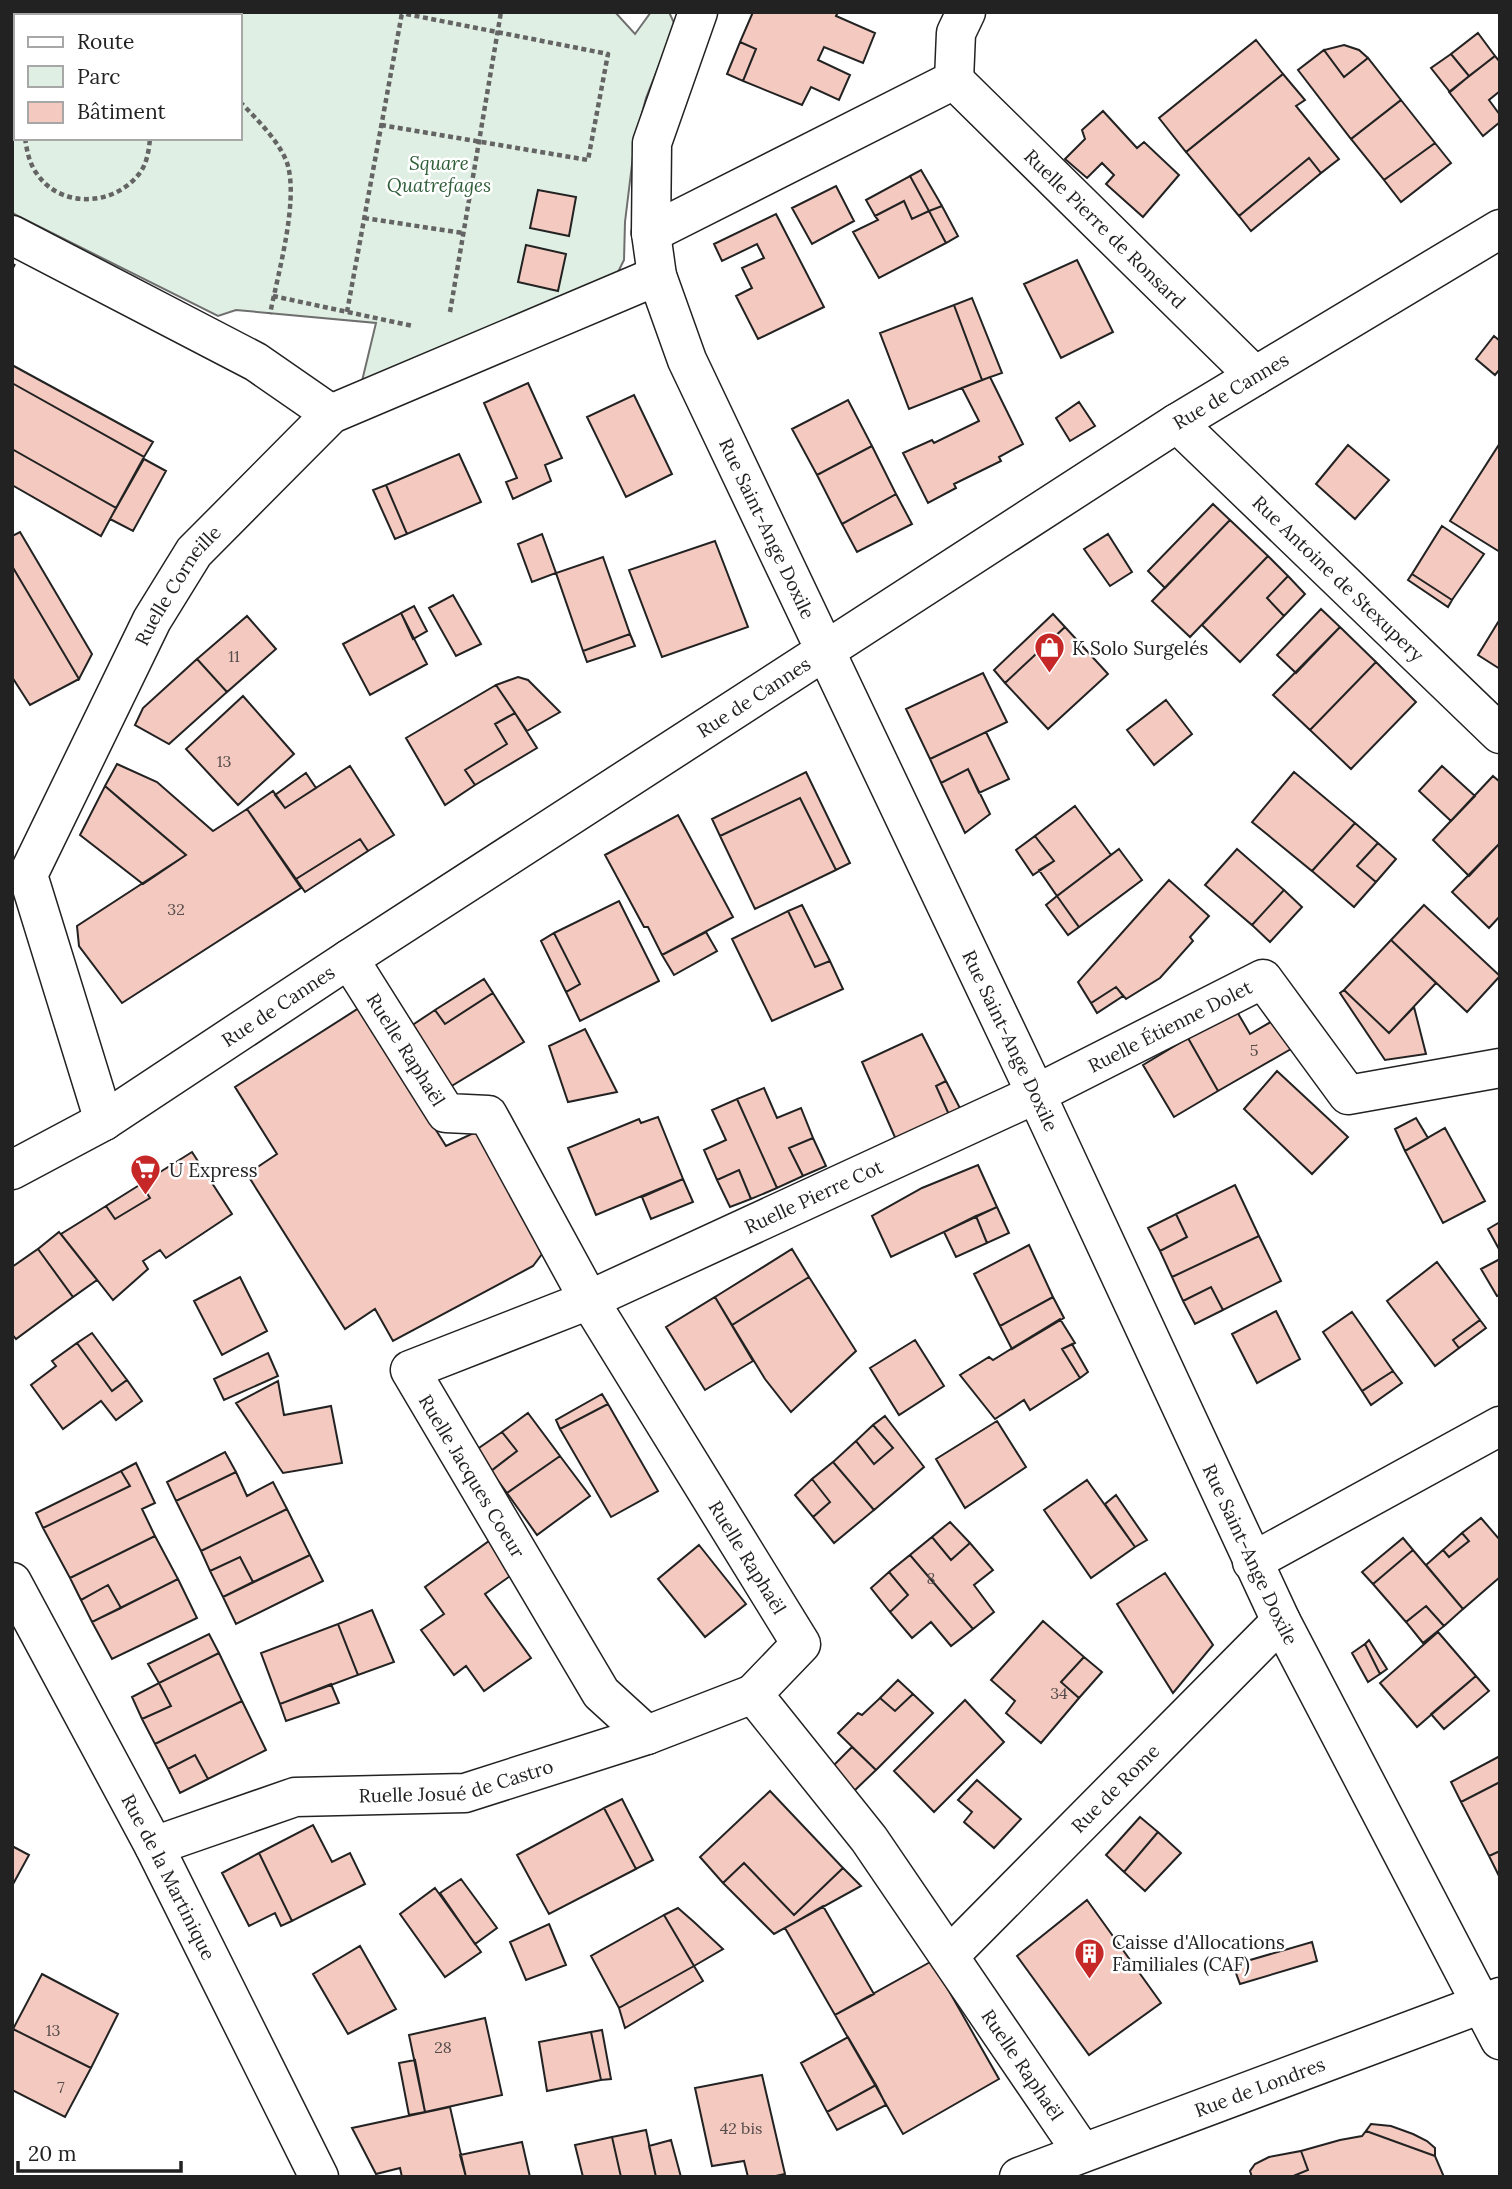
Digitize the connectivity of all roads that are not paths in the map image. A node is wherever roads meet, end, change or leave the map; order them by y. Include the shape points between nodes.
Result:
1 (698, 12) edge
2 (967, 12) edge
3 (954, 80) junction
4 (1500, 229) edge
5 (651, 233) junction
6 (12, 235) edge
7 (657, 276) junction
8 (1255, 376) junction
9 (331, 414) junction
10 (1177, 423) junction
11 (824, 652) junction
12 (1500, 734) edge
13 (349, 959) junction
14 (1500, 1068) edge
15 (1036, 1094) junction
16 (104, 1121) junction
17 (12, 1170) edge
18 (589, 1300) junction
19 (1500, 1426) edge
20 (1252, 1562) junction
21 (16, 1603) edge
22 (1281, 1621) junction
23 (753, 1694) junction
24 (647, 1735) junction
25 (154, 1846) junction
26 (949, 1956) junction
27 (1491, 2000) edge
28 (1500, 2040) edge
29 (1082, 2152) junction
30 (319, 2177) edge
31 (1019, 2177) edge

1 - 5 street, Rue Saint-Ange Doxile via 652,143
2 - 3 street via 956,33
3 - 5 street
3 - 8 street, Ruelle Pierre de Ronsard
4 - 8 street, Rue de Cannes
5 - 7 street, Rue Saint-Ange Doxile
6 - 9 street via 256,362
7 - 9 street, Ruelle Corneille
7 - 11 street, Rue Saint-Ange Doxile via 687,360
8 - 10 street, Rue de Cannes
9 - 16 street, Ruelle Corneille via 194,552 152,620 28,875
10 - 11 street, Rue de Cannes
10 - 12 street, Rue Antoine de Stexupery
11 - 13 street, Rue de Cannes
11 - 15 street, Rue Saint-Ange Doxile
13 - 16 street, Rue de Cannes
13 - 18 street, Ruelle Raphaël via 446,1113 488,1115
14 - 15 street, Ruelle Étienne Dolet via 1348,1095 1264,978
15 - 18 street, Ruelle Pierre Cot
15 - 20 street, Rue Saint-Ange Doxile
16 - 17 street, Rue de Cannes
18 - 23 street, Ruelle Raphaël via 801,1644
18 - 24 street, Ruelle Jacques Coeur via 410,1370 601,1693
19 - 20 street
20 - 22 street, Rue Saint-Ange Doxile
21 - 25 street, Rue de la Martinique
22 - 26 street, Rue de Rome
22 - 27 street, Rue Saint-Ange Doxile
23 - 24 street, Ruelle Josué de Castro
23 - 26 street, Ruelle Raphaël via 869,1839
24 - 25 street, Ruelle Josué de Castro via 465,1793 295,1797
25 - 30 street, Rue de la Martinique
26 - 29 street, Ruelle Raphaël
27 - 28 street, Rue Saint-Ange Doxile
27 - 29 street, Rue de Londres
29 - 31 street, Rue de Londres

